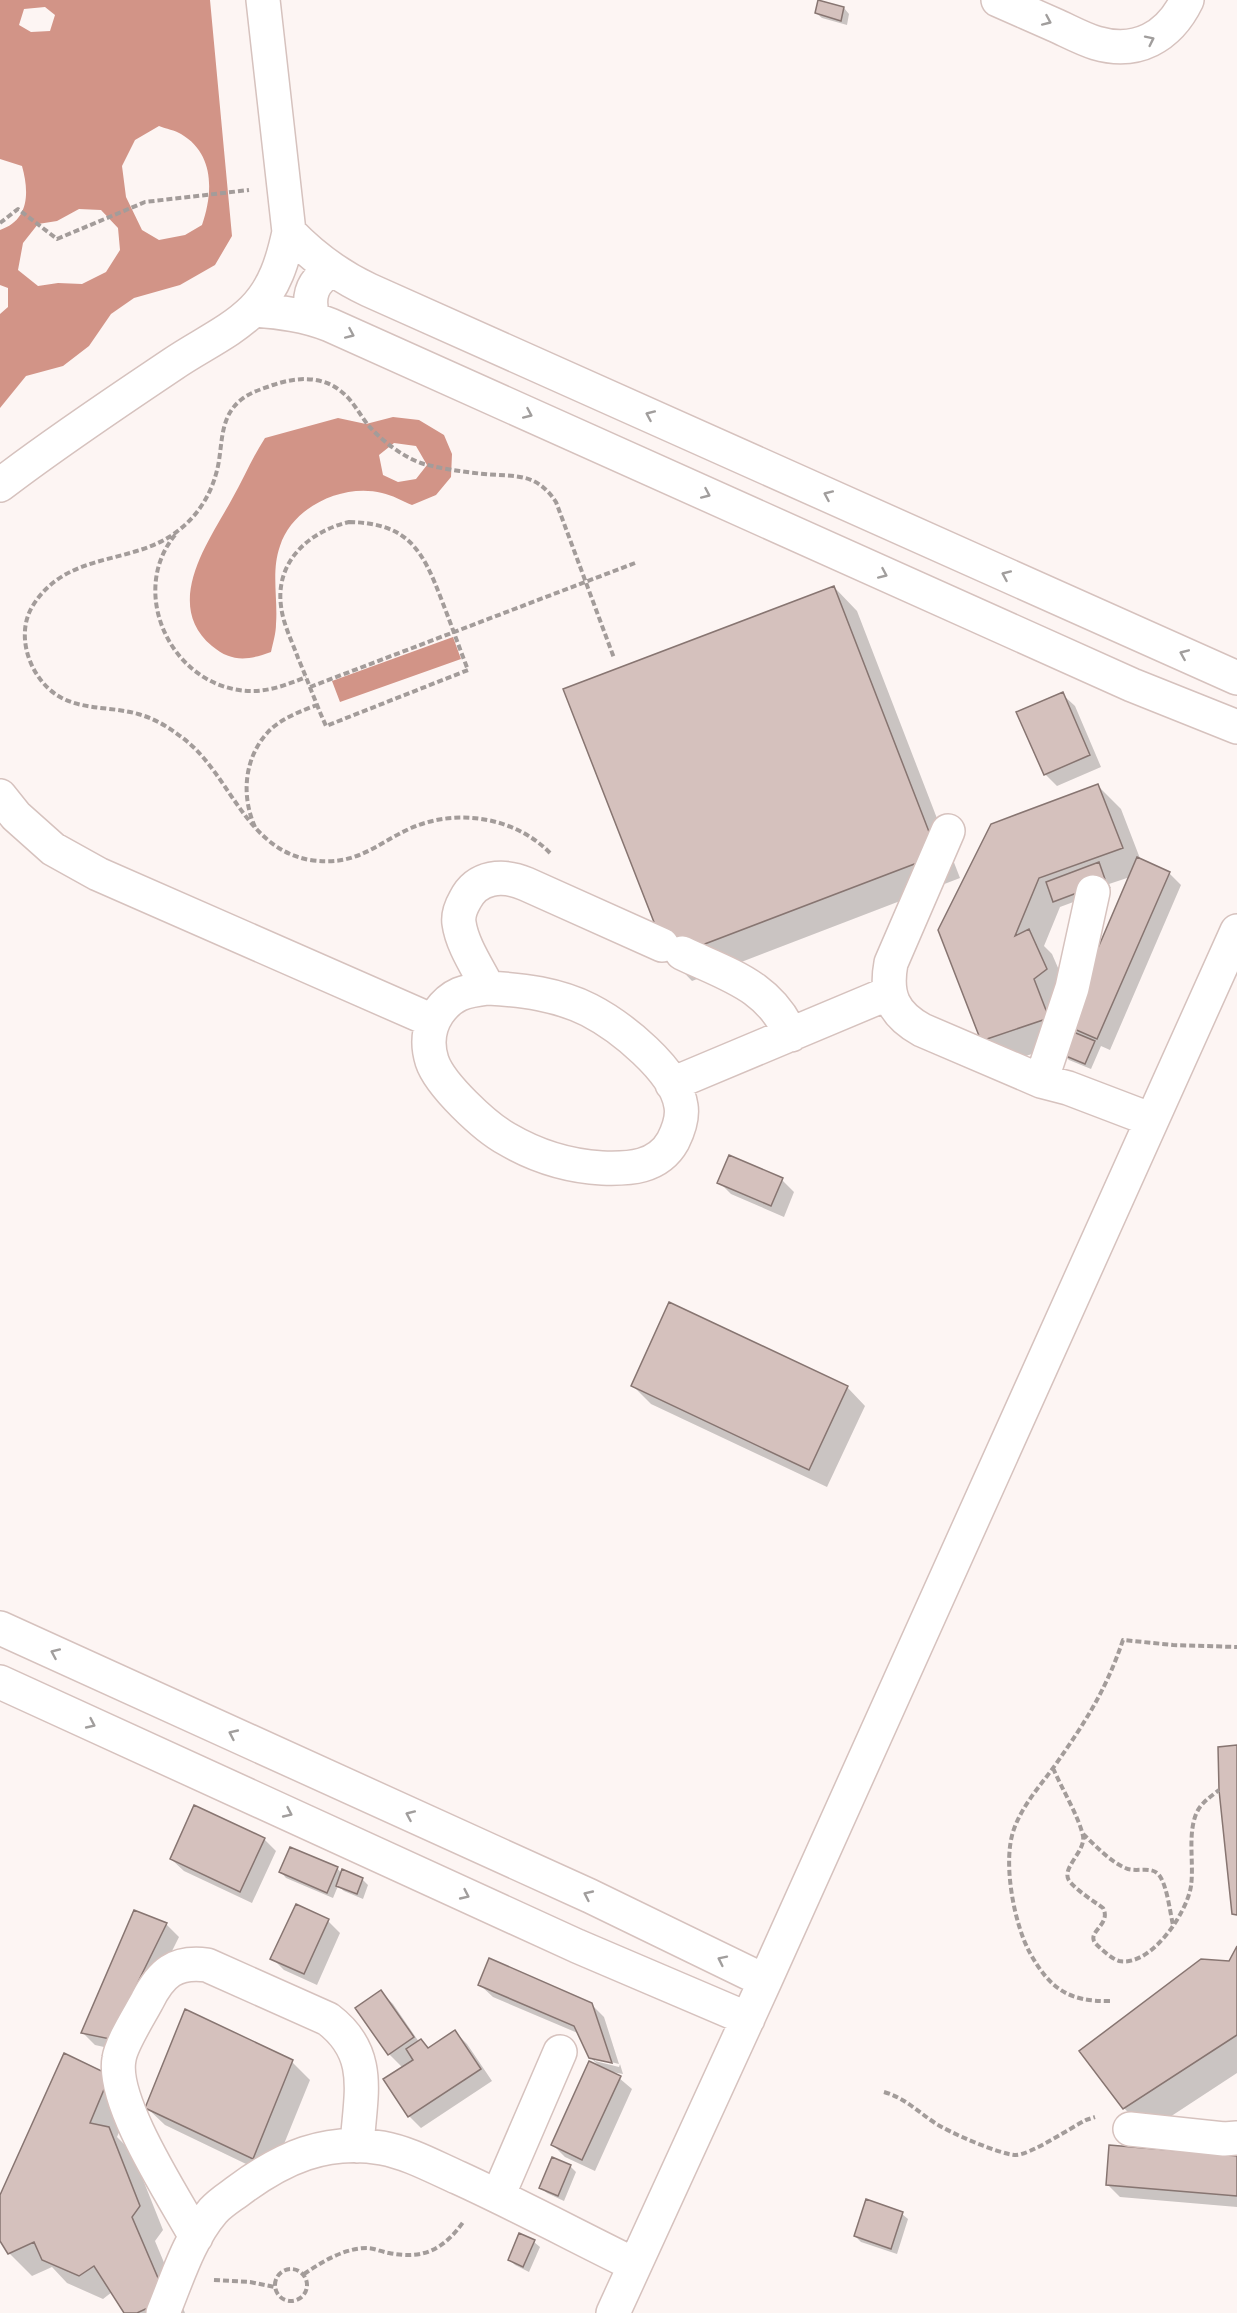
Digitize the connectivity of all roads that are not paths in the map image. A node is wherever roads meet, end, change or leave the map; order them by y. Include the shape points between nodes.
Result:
1 (263, 0) edge
2 (998, 0) edge
3 (1187, 0) edge
4 (290, 232) junction
5 (332, 270) junction
6 (253, 310) junction
7 (313, 318) junction
8 (0, 485) edge
9 (1225, 672) edge
10 (1193, 711) junction
11 (1237, 727) edge
12 (0, 796) edge
13 (948, 831) dead end
14 (1093, 892) dead end
15 (1237, 931) edge
16 (488, 988) junction
17 (889, 993) junction
18 (433, 1021) junction
19 (791, 1035) junction
20 (1041, 1081) junction
21 (672, 1084) junction
22 (1152, 1120) junction
23 (0, 1628) edge
24 (0, 1682) edge
25 (144, 1693) junction
26 (124, 1739) junction
27 (271, 1751) junction
28 (250, 1796) junction
29 (627, 1913) junction
30 (606, 1958) junction
31 (765, 1981) junction
32 (748, 2019) junction
33 (560, 2052) dead end
34 (1130, 2129) road end
35 (1237, 2138) edge
36 (357, 2146) junction
37 (488, 2192) junction
38 (196, 2237) junction
39 (635, 2265) junction
40 (169, 2300) edge
41 (613, 2313) edge

1 - 4 street
2 -> 3 street via 1095,43 1118,47 1142,44 1164,33
4 - 5 street
4 - 6 street via 284,260 272,286
5 - 7 street via 322,276 310,295
9 -> 5 street via 369,290
6 - 7 street
6 - 8 street
7 -> 10 street
9 - 10 street via 1217,677 1211,698
10 - 11 street
12 - 18 street via 53,849 98,873
13 - 17 street via 891,963
14 - 20 street via 1072,988
15 - 22 street
16 - 18 street via 465,991 445,1003
16 - 19 street via 462,936 462,906 469,892 481,883 511,878 757,989 778,1011
16 - 21 street via 534,992 589,1010 645,1050
17 - 19 street
17 - 20 street via 907,1022
18 - 21 street via 429,1042 433,1063 444,1080 472,1112 505,1138 543,1157 584,1167 626,1169 649,1165 668,1150 679,1130 681,1106
19 - 21 street
20 - 22 street
22 - 31 street
25 -> 23 street
24 -> 26 street
25 - 26 street via 147,1715 143,1726
27 -> 25 street
26 - 28 street
27 - 28 street via 260,1756 247,1774
29 -> 27 street
28 -> 30 street
29 - 30 street via 622,1945
31 -> 29 street
30 - 32 street
31 - 32 street
32 - 39 street
33 - 37 street
34 - 35 street
36 - 37 street via 406,2154
36 - 38 street via 325,2148 294,2156 265,2170 214,2210
36 - 38 street via 359,2061 342,2030 328,2019 207,1965 189,1963 174,1969 152,1992 119,2058 118,2074 121,2092 139,2135
37 - 39 street
38 - 40 street
39 - 41 street

